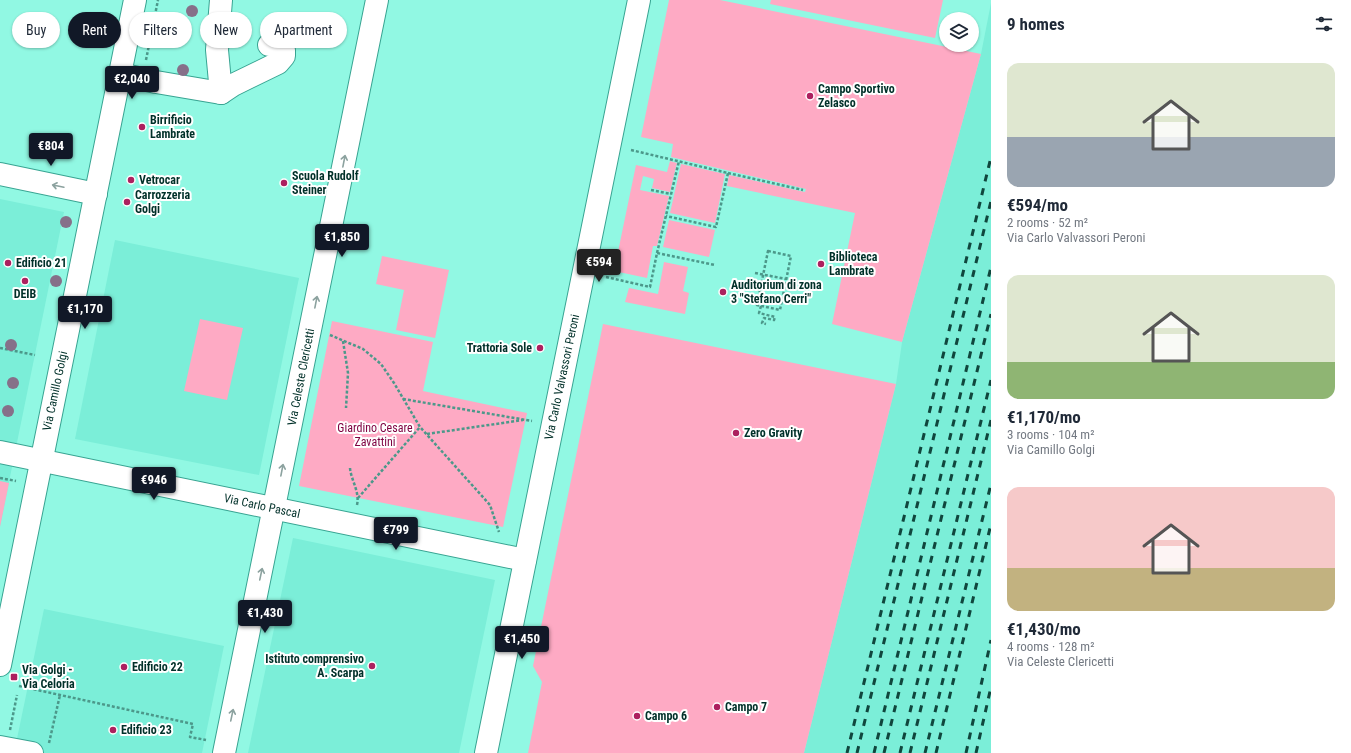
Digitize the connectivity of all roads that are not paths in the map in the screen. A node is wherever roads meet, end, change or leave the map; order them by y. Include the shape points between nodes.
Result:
1 (135, 0) edge
2 (222, 0) edge
3 (377, 0) edge
4 (639, 0) edge
5 (283, 48) edge
6 (120, 74) junction
7 (221, 93) junction
8 (0, 174) edge
9 (96, 194) junction
10 (0, 452) edge
11 (41, 460) junction
12 (274, 509) junction
13 (525, 560) junction
14 (0, 665) edge
15 (5, 741) edge
16 (216, 747) edge
17 (40, 750) edge
18 (486, 753) edge

1 - 6 street, Via Camillo Golgi
2 - 7 street via 217,50
12 -> 3 street, Via Celeste Clericetti
4 - 13 street, Via Carlo Valvassori Peroni
5 - 7 street via 284,56 278,63
6 - 7 street
6 - 9 street, Via Camillo Golgi
9 -> 8 street
9 - 11 street, Via Camillo Golgi
10 - 11 street, Via Carlo Pascal
11 - 12 street, Via Carlo Pascal
11 - 14 street, Via Camillo Golgi
12 - 13 street, Via Carlo Pascal
16 -> 12 street, Via Celeste Clericetti
13 - 18 street, Via Carlo Valvassori Peroni
15 - 17 street

